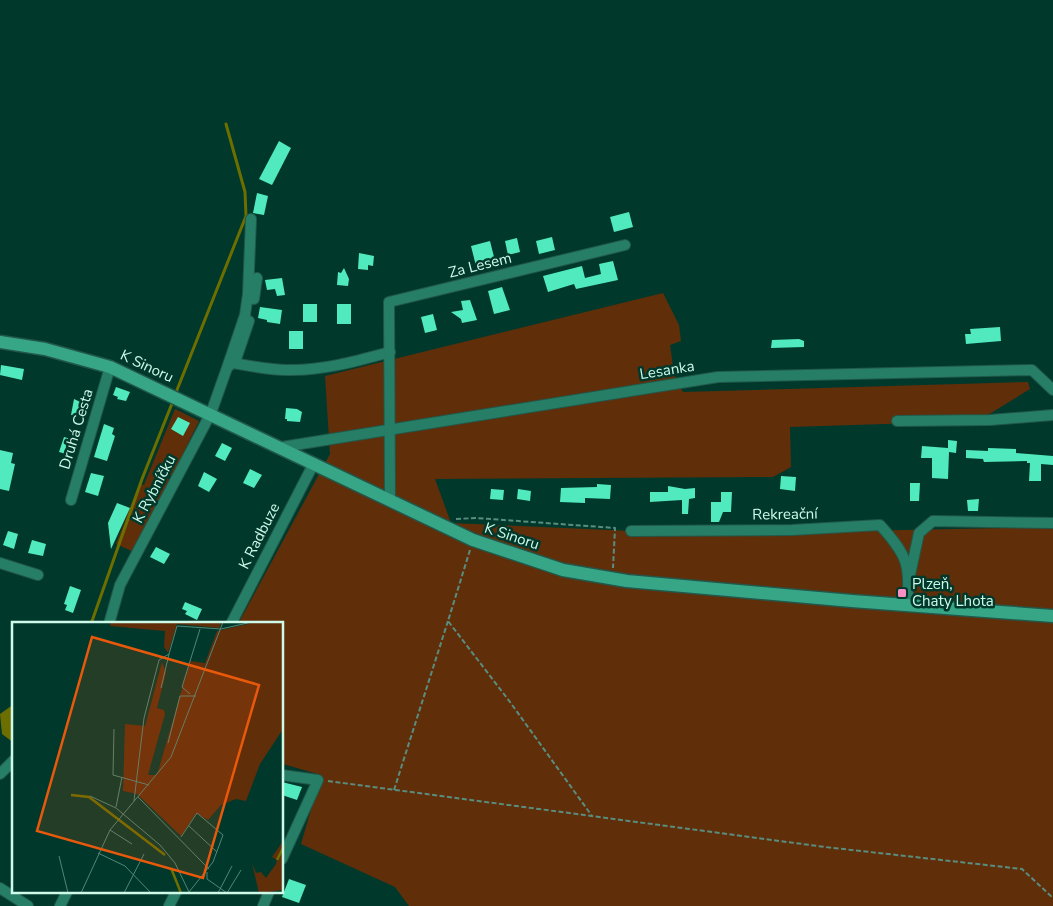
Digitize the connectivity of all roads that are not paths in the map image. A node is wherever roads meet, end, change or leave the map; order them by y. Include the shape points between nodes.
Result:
1 (251, 219) dead end
2 (625, 245) dead end
3 (257, 278) dead end
4 (0, 342) edge
5 (390, 352) junction
6 (110, 366) junction
7 (230, 366) junction
8 (1053, 390) edge
9 (211, 413) junction
10 (1053, 415) edge
11 (897, 421) dead end
12 (391, 430) junction
13 (282, 447) junction
14 (314, 463) junction
15 (70, 500) dead end
16 (390, 501) junction
17 (1053, 523) edge
18 (631, 531) dead end
19 (0, 563) edge
20 (38, 575) dead end
21 (910, 576) junction
22 (907, 605) junction
23 (1053, 616) edge
24 (110, 622) edge
25 (231, 622) edge
26 (12, 762) edge
27 (0, 774) edge
28 (284, 775) edge
29 (284, 855) edge
30 (0, 888) edge
31 (66, 894) edge
32 (175, 894) edge
33 (268, 894) edge
34 (28, 906) edge
35 (60, 906) edge
36 (170, 906) edge
37 (264, 906) edge

1 - 7 street, K Rybníčku via 248,294
2 - 5 street, Za Lesem via 389,302
3 - 7 street, K Rybníčku via 248,324
4 - 6 street, K Sinoru via 45,349
5 - 7 street via 338,366 298,370
5 - 12 street, Za Lesem
6 - 9 street, K Sinoru
6 - 15 street, Druhá Cesta
7 - 9 street, K Rybníčku
8 - 12 street, Lesanka via 1032,370 718,377
9 - 13 street, K Sinoru
9 - 24 street, K Rybníčku via 120,585
10 - 11 street via 990,420
12 - 13 street, Lesanka
12 - 16 street, Za Lesem
13 - 14 street, K Sinoru
14 - 16 street, K Sinoru
14 - 25 street, K Radbuze
16 - 22 street, K Sinoru via 473,540 563,570 613,578
17 - 21 street, Rekreační via 933,521 919,533
18 - 21 street, Rekreační via 792,530 880,525 898,545
19 - 20 street
21 - 22 street, Rekreační
22 - 23 street, K Sinoru
26 - 27 street
28 - 29 street via 318,780
30 - 34 street
31 - 35 street
32 - 36 street
33 - 37 street

